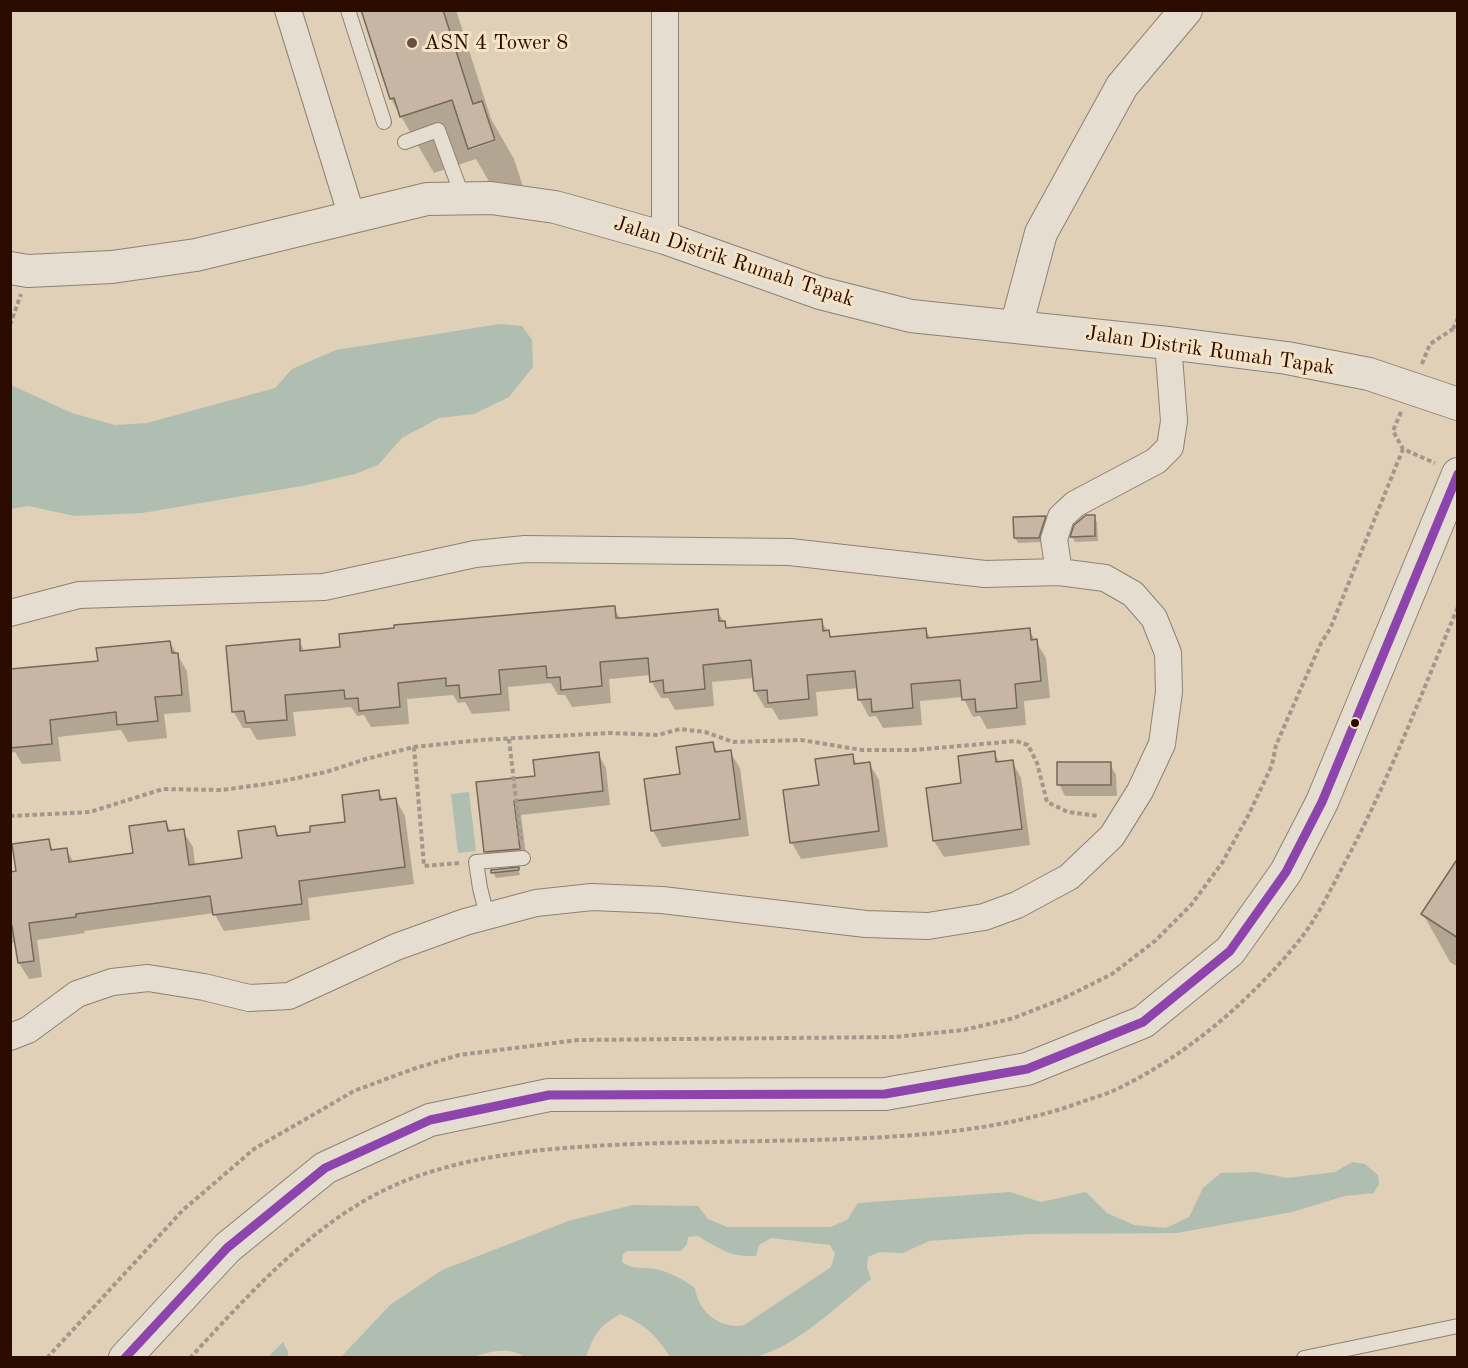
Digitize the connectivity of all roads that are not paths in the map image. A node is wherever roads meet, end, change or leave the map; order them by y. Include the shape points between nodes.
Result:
1 (348, 10) edge
2 (665, 10) edge
3 (1186, 10) edge
4 (294, 12) edge
5 (384, 122) dead end
6 (405, 142) dead end
7 (463, 198) junction
8 (352, 217) junction
9 (665, 238) junction
10 (10, 268) edge
11 (1016, 327) junction
12 (1168, 343) junction
13 (1458, 404) edge
14 (1458, 474) edge
15 (1059, 572) junction
16 (10, 613) edge
17 (522, 858) road end
18 (487, 916) junction
19 (10, 1037) edge
20 (1458, 1326) edge
21 (125, 1358) edge
22 (1304, 1358) edge

1 - 5 lane
2 - 9 street
3 - 11 street via 1122,86 1041,233
4 - 8 street
6 - 7 lane via 438,130
7 - 8 street, Jalan Distrik Rumah Tapak via 427,199
7 - 9 street, Jalan Distrik Rumah Tapak via 555,207
8 - 10 street, Jalan Distrik Rumah Tapak via 196,255 112,267 28,271
9 - 11 street, Jalan Distrik Rumah Tapak via 820,293 910,316
11 - 12 street, Jalan Distrik Rumah Tapak
12 - 13 street, Jalan Distrik Rumah Tapak via 1287,358 1369,374
12 - 15 street via 1174,421 1170,447 1156,461 1074,504 1061,517 1054,539
14 - 21 street via 1322,802 1286,872 1230,951 1143,1022 1027,1069 885,1094 549,1095 430,1120 326,1168 227,1248
15 - 16 street via 985,574 790,552 525,549 475,554 324,587 80,595
15 - 18 street via 1105,578 1133,594 1154,618 1168,653 1169,692 1162,744 1140,791 1112,836 1069,877 1017,905 984,917 928,926 866,924 662,900 592,897 536,903
17 - 18 lane via 476,862
18 - 19 street via 396,947 289,996 249,998 148,978 112,981 77,994 28,1030
20 - 22 lane

